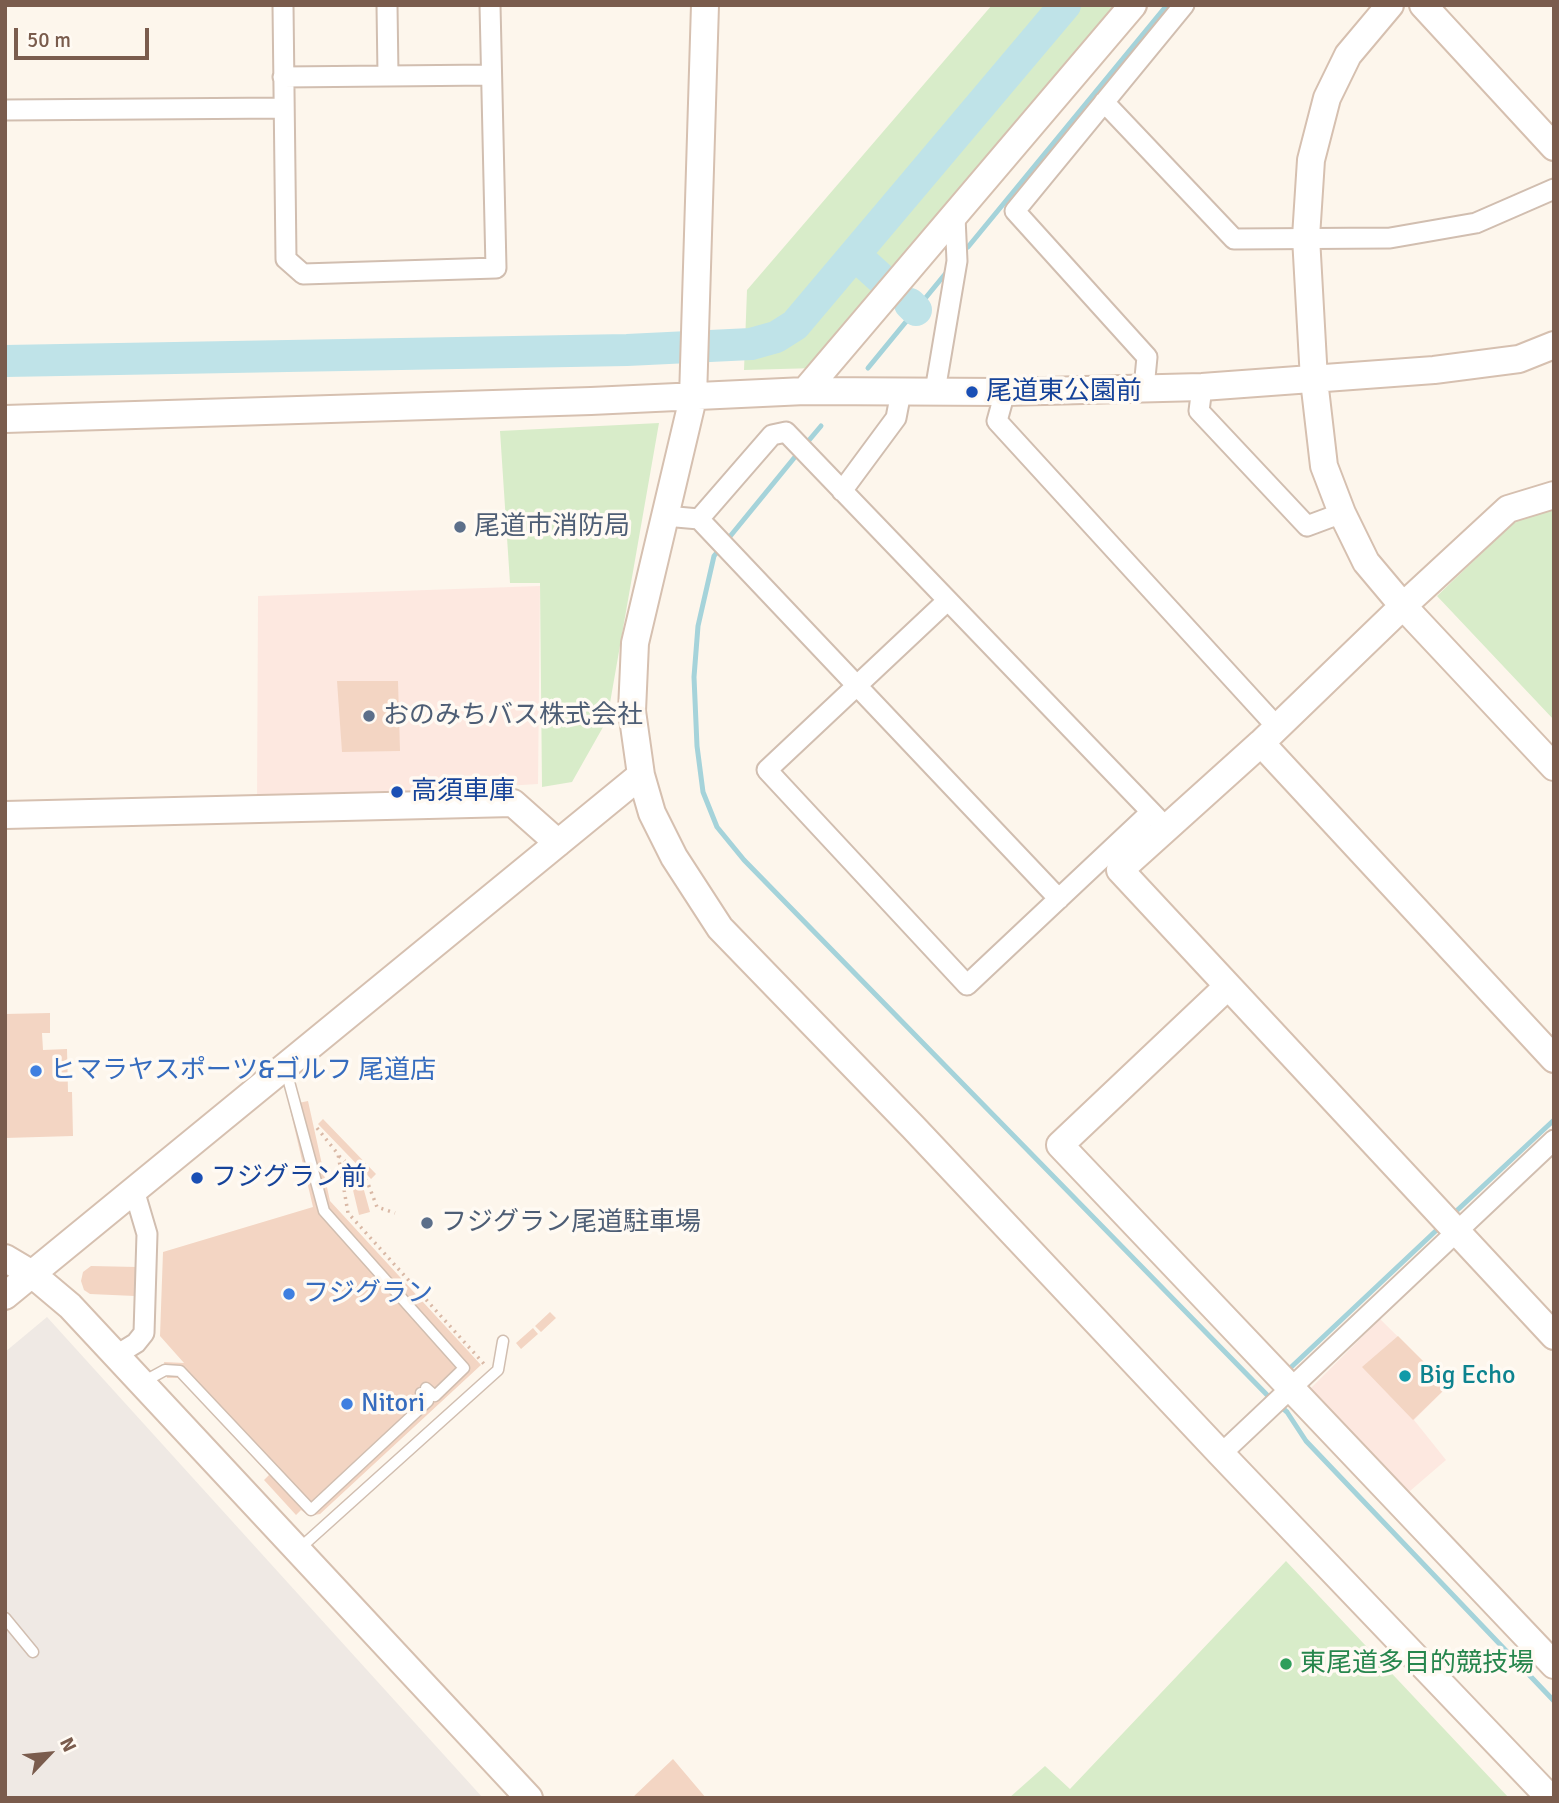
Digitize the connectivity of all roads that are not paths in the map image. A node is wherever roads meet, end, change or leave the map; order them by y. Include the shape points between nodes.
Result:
1 (283, 5) edge
2 (387, 5) edge
3 (490, 5) edge
4 (705, 5) edge
5 (1133, 5) edge
6 (1184, 5) edge
7 (1390, 5) edge
8 (1423, 5) edge
9 (388, 75) junction
10 (491, 75) junction
11 (284, 77) junction
12 (1104, 102) junction
13 (284, 108) junction
14 (5, 110) edge
15 (1554, 146) edge
16 (1554, 189) edge
17 (955, 216) junction
18 (1306, 237) junction
19 (1554, 345) edge
20 (1314, 380) junction
21 (693, 386) junction
22 (1202, 387) junction
23 (1144, 388) junction
24 (805, 391) junction
25 (935, 391) junction
26 (901, 392) junction
27 (1005, 392) junction
28 (5, 419) edge
29 (842, 491) junction
30 (1554, 495) edge
31 (1342, 513) junction
32 (665, 516) junction
33 (699, 519) junction
34 (947, 601) junction
35 (1403, 606) junction
36 (857, 685) junction
37 (1269, 735) junction
38 (1554, 767) edge
39 (642, 775) junction
40 (5, 815) edge
41 (1159, 820) junction
42 (558, 843) junction
43 (1059, 899) junction
44 (1227, 987) junction
45 (1554, 1059) edge
46 (285, 1067) junction
47 (1554, 1140) edge
48 (134, 1190) junction
49 (1449, 1225) junction
50 (5, 1258) edge
51 (32, 1274) junction
52 (5, 1296) edge
53 (1554, 1336) edge
54 (503, 1341) dead end
55 (115, 1356) junction
56 (141, 1383) junction
57 (1281, 1390) junction
58 (1221, 1454) junction
59 (299, 1549) junction
60 (5, 1618) edge
61 (33, 1652) dead end
62 (1554, 1665) edge
63 (529, 1798) edge
64 (1550, 1798) edge

1 - 11 street
2 - 9 street
3 - 10 street
4 - 21 street
5 - 17 street
6 - 12 street
7 - 18 street via 1348,55 1327,97 1311,160
8 - 15 street
9 - 10 street
9 - 11 street
10 - 13 street via 496,268 303,274 286,259
11 - 13 street
12 - 18 street via 1234,239
12 - 23 street via 1015,211 1147,357
13 - 14 street
16 - 18 street via 1476,223 1442,230 1390,238
17 - 24 street
17 - 25 street via 957,261
18 - 20 street
19 - 20 street via 1519,359
20 - 22 street
20 - 31 street via 1324,466
21 - 24 street
21 - 28 street
21 - 32 street
22 - 23 street
22 - 31 street via 1199,411 1307,526
23 - 27 street
24 - 26 street
25 - 26 street
25 - 27 street
26 - 29 street via 896,418
27 - 37 street via 997,421
29 - 33 street via 786,432 772,435
29 - 34 street
30 - 35 street via 1508,509
31 - 35 street via 1366,562
32 - 33 street
32 - 39 street via 635,643 632,711
33 - 36 street
34 - 36 street
34 - 41 street
35 - 37 street
35 - 38 street
36 - 43 street
36 - 43 street via 767,769 967,985
37 - 41 street
37 - 45 street
39 - 42 street
39 - 58 street via 652,813 674,857 720,928
40 - 42 street via 513,803
41 - 43 street
41 - 44 street via 1120,870
42 - 46 street
44 - 49 street
44 - 57 street via 1060,1145
46 - 48 street
46 - 56 lane via 324,1211 464,1368 435,1396 424,1390 428,1401 311,1510 180,1371 165,1370
47 - 49 street
48 - 51 street
48 - 55 street via 147,1234 144,1333
49 - 53 street
49 - 57 street
50 - 51 street
51 - 52 street
51 - 55 street via 70,1306
54 - 59 lane via 498,1370
55 - 56 street
56 - 59 street
57 - 58 street
57 - 62 street
58 - 64 street
59 - 63 street
60 - 61 lane

